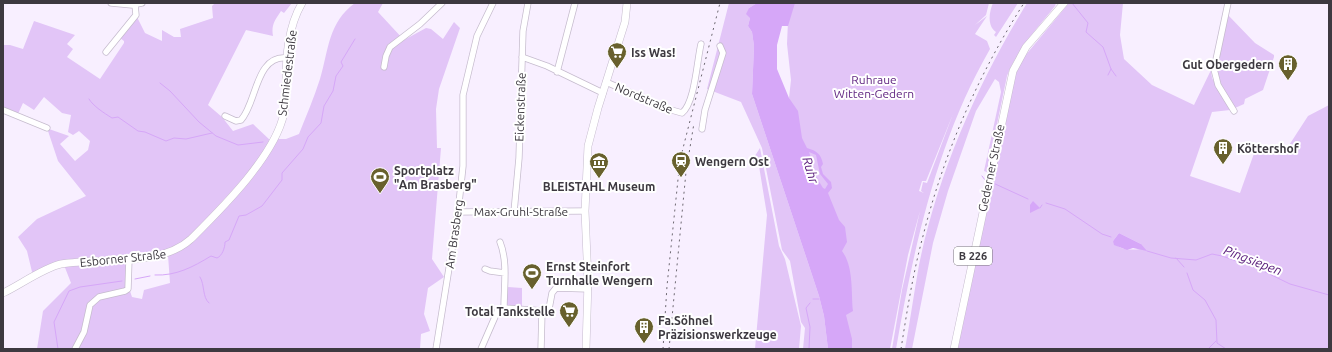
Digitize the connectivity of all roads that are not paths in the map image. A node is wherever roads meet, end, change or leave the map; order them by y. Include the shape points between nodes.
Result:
1 (111, 3) edge
2 (302, 3) edge
3 (442, 3) edge
4 (493, 3) edge
5 (528, 3) edge
6 (575, 3) edge
7 (627, 3) edge
8 (1064, 3) edge
9 (1228, 3) edge
10 (139, 4) edge
11 (701, 44) dead end
12 (720, 46) dead end
13 (106, 52) dead end
14 (522, 57) junction
15 (286, 58) junction
16 (384, 67) dead end
17 (557, 72) junction
18 (606, 82) junction
19 (603, 93) junction
20 (3, 110) edge
21 (1234, 111) dead end
22 (226, 116) dead end
23 (47, 128) dead end
24 (702, 129) dead end
25 (272, 142) joint
26 (585, 211) junction
27 (458, 212) junction
28 (514, 212) junction
29 (500, 242) dead end
30 (129, 259) junction
31 (485, 269) dead end
32 (505, 273) junction
33 (588, 290) junction
34 (3, 293) edge
35 (504, 308) junction
36 (542, 311) junction
37 (75, 349) edge
38 (436, 349) edge
39 (481, 349) edge
40 (540, 349) edge
41 (586, 349) edge
42 (954, 349) edge

1 - 10 street
2 - 15 main road, Schmiedestraße via 294,22
3 - 16 street via 390,47
4 - 27 street, Am Brasberg via 477,36 464,90 463,166
5 - 14 street, Eickenstraße
6 - 17 street
7 - 18 main road via 625,22
8 - 42 main road, Gederner Straße / B 226 via 1026,47 1013,70
9 - 21 street via 1214,69 1218,85
10 - 13 street via 136,15
11 - 18 street, Nordstraße via 695,81 682,113
12 - 24 street via 723,53 705,110
14 - 17 street
14 - 28 street, Eickenstraße via 519,158
15 - 22 street via 275,60 265,67 241,120 236,121
15 - 25 main road, Schmiedestraße via 284,113
17 - 19 street
18 - 19 main road
19 - 26 main road via 588,146
20 - 23 street
25 - 30 main road, Esborner Straße via 253,171 186,243 163,255
26 - 28 street, Max-Gruhl-Straße
26 - 33 main road
27 - 28 street, Max-Gruhl-Straße
27 - 38 street, Am Brasberg
29 - 32 street
30 - 34 main road, Esborner Straße via 59,265
30 - 37 street via 128,288 125,291 99,296 94,300 90,305 84,332
31 - 32 street
32 - 35 street
33 - 36 street via 556,288 552,293 549,309
33 - 41 main road
35 - 36 street
35 - 39 street via 498,310
36 - 40 street

